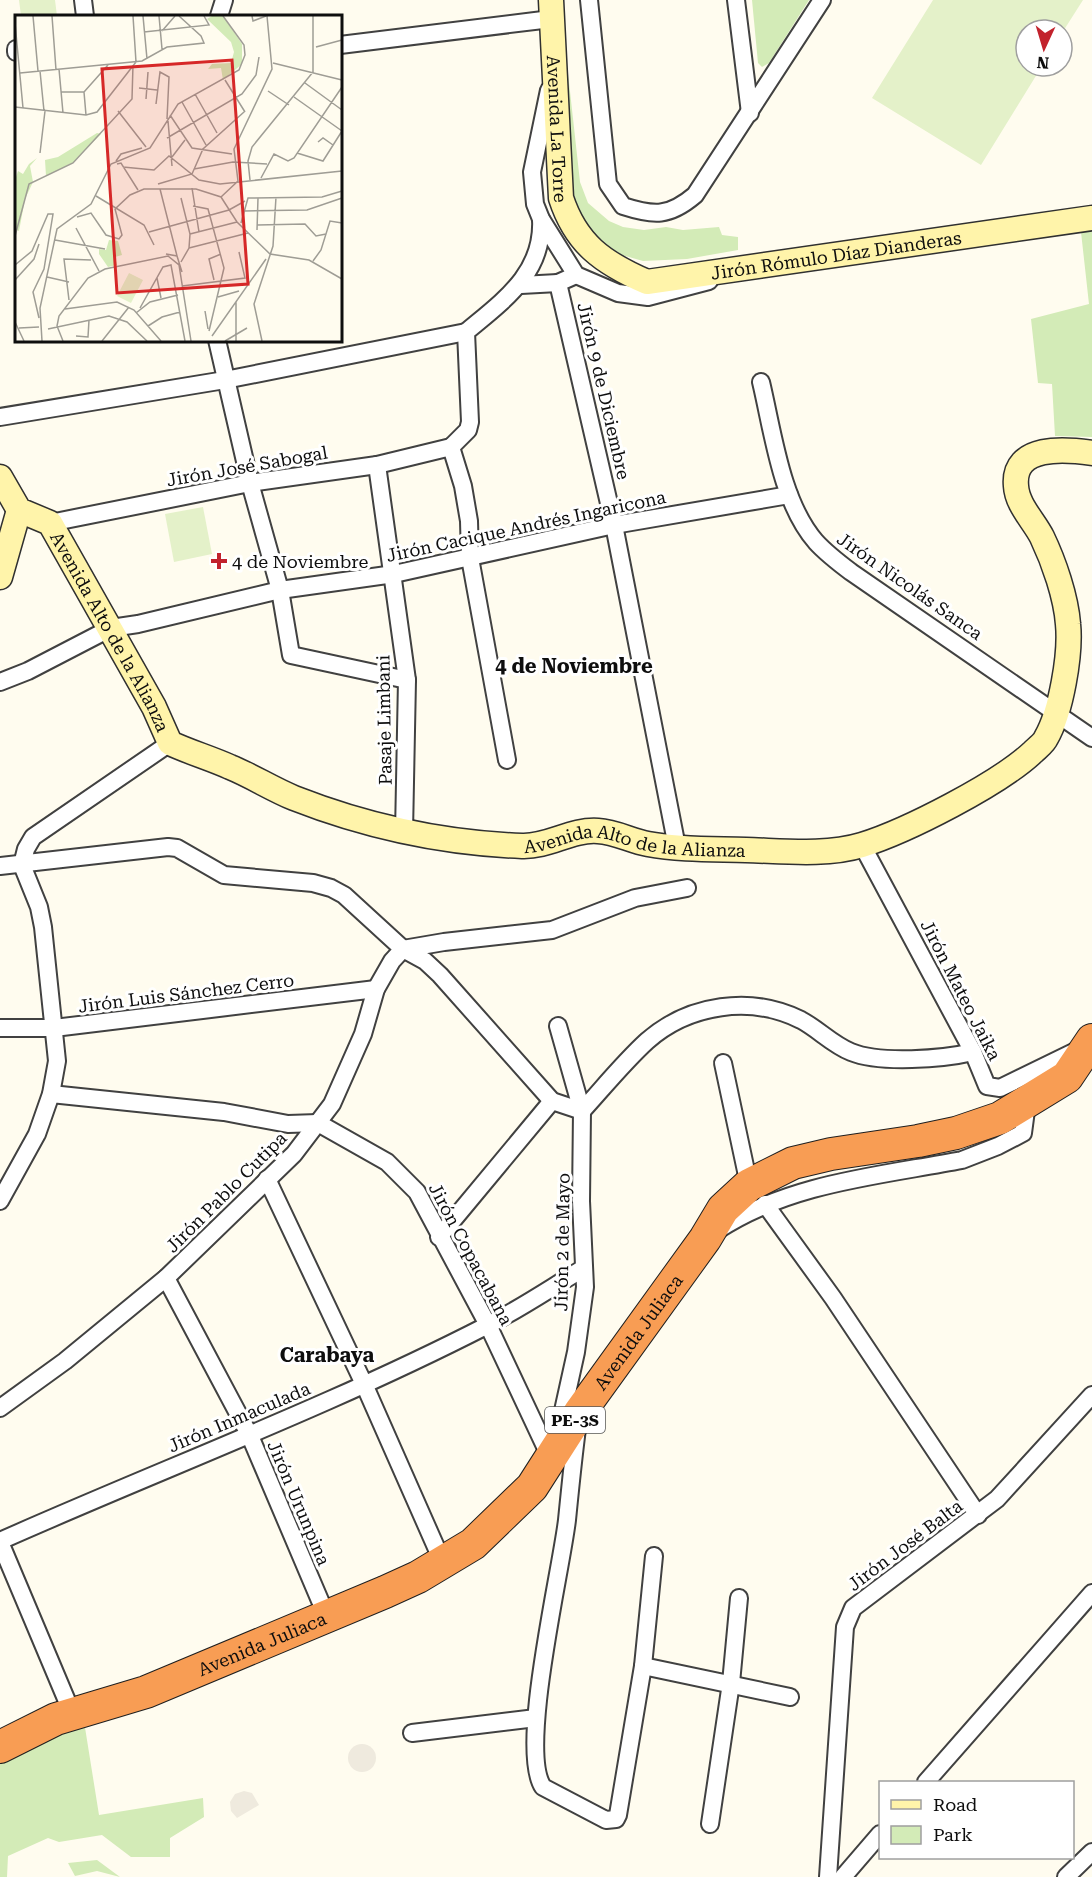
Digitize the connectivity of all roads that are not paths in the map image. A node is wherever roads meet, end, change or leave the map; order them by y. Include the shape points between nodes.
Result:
1 (83, 0) edge
2 (224, 0) edge
3 (590, 0) edge
4 (736, 0) edge
5 (822, 0) edge
6 (551, 10) edge
7 (85, 15) edge
8 (219, 15) edge
9 (342, 45) edge
10 (555, 65) junction
11 (750, 113) junction
12 (1092, 218) edge
13 (541, 219) junction
14 (590, 249) joint
15 (738, 270) junction
16 (576, 275) junction
17 (558, 283) junction
18 (521, 285) junction
19 (466, 332) junction
20 (217, 342) edge
21 (225, 380) junction
22 (761, 382) dead end
23 (0, 417) edge
24 (451, 447) junction
25 (1092, 453) edge
26 (376, 465) junction
27 (0, 477) edge
28 (250, 483) junction
29 (789, 495) junction
30 (19, 510) junction
31 (50, 523) junction
32 (614, 525) junction
33 (470, 558) junction
34 (394, 574) junction
35 (0, 577) edge
36 (280, 590) junction
37 (111, 628) junction
38 (407, 680) junction
39 (0, 682) edge
40 (1055, 712) junction
41 (1092, 738) edge
42 (170, 743) junction
43 (507, 760) dead end
44 (404, 833) junction
45 (862, 845) junction
46 (677, 846) junction
47 (22, 865) junction
48 (0, 866) edge
49 (687, 888) dead end
50 (403, 949) junction
51 (376, 989) junction
52 (558, 1026) dead end
53 (0, 1028) edge
54 (54, 1028) junction
55 (1090, 1042) edge
56 (973, 1052) junction
57 (723, 1063) dead end
58 (51, 1094) junction
59 (552, 1101) junction
60 (582, 1111) junction
61 (318, 1123) junction
62 (267, 1179) junction
63 (757, 1195) junction
64 (0, 1201) edge
65 (439, 1237) junction
66 (584, 1268) junction
67 (166, 1278) junction
68 (488, 1325) junction
69 (364, 1384) junction
70 (1092, 1395) edge
71 (0, 1408) edge
72 (579, 1412) junction
73 (250, 1436) junction
74 (551, 1459) junction
75 (978, 1515) junction
76 (0, 1541) edge
77 (654, 1556) dead end
78 (443, 1563) junction
79 (1092, 1593) edge
80 (739, 1598) dead end
81 (327, 1617) junction
82 (643, 1666) junction
83 (731, 1683) junction
84 (790, 1696) dead end
85 (72, 1713) junction
86 (536, 1718) junction
87 (412, 1733) dead end
88 (0, 1747) edge
89 (927, 1781) edge
90 (710, 1824) dead end
91 (879, 1835) edge
92 (1092, 1852) edge
93 (828, 1877) edge
94 (843, 1877) edge
95 (1066, 1877) edge

1 - 7 street
2 - 8 street
3 - 11 street via 608,184 623,206 669,213 695,195
4 - 11 street
5 - 11 street
6 - 9 street
6 - 10 street, Avenida La Torre
10 - 13 street via 532,172 535,204
10 - 14 street, Avenida La Torre via 561,198 569,222
12 - 15 street, Jirón Rómulo Díaz Dianderas
13 - 16 street
13 - 18 street via 538,250
14 - 15 street, Jirón Rómulo Díaz Dianderas via 611,265 647,282
15 - 16 street via 648,297 618,292
16 - 17 street, Jirón 9 de Diciembre
17 - 18 street
17 - 32 street, Jirón 9 de Diciembre
18 - 19 street
19 - 21 street
19 - 24 street via 470,422 468,430
20 - 21 street
21 - 23 street
21 - 28 street
22 - 29 street, Jirón Nicolás Sanca
24 - 26 street, Jirón José Sabogal
24 - 33 street via 469,520
25 - 40 street, Avenida Alto de la Alianza via 1035,453 1016,475 1019,498 1043,538 1067,612 1069,642
26 - 28 street, Jirón José Sabogal
26 - 34 street, Pasaje Limbani
27 - 30 street
28 - 31 street, Jirón José Sabogal
28 - 36 street
29 - 32 street, Jirón Cacique Andrés Ingaricona
29 - 40 street, Jirón Nicolás Sanca via 804,525 831,556
30 - 31 street, Avenida Alto de la Alianza
30 - 35 street
31 - 37 street, Avenida Alto de la Alianza
32 - 33 street, Jirón Cacique Andrés Ingaricona
32 - 46 street, Jirón 9 de Diciembre
33 - 34 street, Jirón Cacique Andrés Ingaricona
33 - 43 street
34 - 36 street, Jirón Cacique Andrés Ingaricona
34 - 38 street, Pasaje Limbani
36 - 37 street, Jirón Cacique Andrés Ingaricona
36 - 38 street via 289,650 294,657
37 - 39 street, Jirón Cacique Andrés Ingaricona
37 - 42 street, Avenida Alto de la Alianza
38 - 44 street, Pasaje Limbani
40 - 41 street, Jirón Nicolás Sanca
40 - 45 street, Avenida Alto de la Alianza via 1046,740 1025,759 932,814
42 - 44 street, Avenida Alto de la Alianza via 293,798
42 - 47 street via 33,837
44 - 46 street, Avenida Alto de la Alianza via 525,846 591,830 648,844
45 - 46 street, Avenida Alto de la Alianza via 806,851
45 - 56 street, Jirón Mateo Jaika
47 - 48 street
47 - 50 street via 168,847 224,875 330,888 344,895
47 - 54 street via 43,927
49 - 50 street via 635,898 552,930
50 - 51 street, Jirón Pablo Cutipa
50 - 59 street via 440,975
51 - 54 street, Jirón Luis Sánchez Cerro
51 - 61 street, Jirón Pablo Cutipa via 343,1083
52 - 60 street, Jirón 2 de Mayo
53 - 54 street, Jirón Luis Sánchez Cerro
54 - 58 street via 57,1061
55 - 56 street, Jirón Mateo Jaika via 1000,1088 987,1086
55 - 63 highway, Avenida Juliaca / PE-3S via 1067,1077 1000,1118 956,1133 793,1163
56 - 60 street via 908,1059 862,1055 850,1052 785,1012 764,1007 712,1009 691,1014 647,1041
57 - 63 street
58 - 61 street via 224,1112 288,1124
58 - 64 street via 37,1134
59 - 60 street
59 - 65 street
60 - 66 street, Jirón 2 de Mayo
61 - 62 street, Jirón Pablo Cutipa via 294,1154
61 - 65 street, Jirón Copacabana via 387,1162 405,1178 417,1192
62 - 67 street, Jirón Pablo Cutipa
62 - 69 street
63 - 72 highway, Avenida Juliaca / PE-3S via 723,1209
63 - 75 street via 833,1298
65 - 68 street, Jirón Copacabana
66 - 68 street, Jirón Inmaculada
66 - 74 street, Jirón 2 de Mayo via 576,1352
67 - 71 street, Jirón Pablo Cutipa via 65,1361
67 - 73 street, Jirón Urunpina
68 - 69 street, Jirón Inmaculada
68 - 74 street, Jirón Copacabana
69 - 73 street, Jirón Inmaculada
69 - 78 street
70 - 75 street, Jirón José Balta via 1037,1458
72 - 74 highway, Avenida Juliaca / PE-3S
72 - 86 street via 567,1520
73 - 76 street, Jirón Inmaculada
73 - 81 street, Jirón Urunpina
74 - 78 highway, Avenida Juliaca / PE-3S via 532,1487 494,1525
75 - 93 street, Jirón José Balta via 860,1601 849,1616 845,1627
76 - 85 street
77 - 82 street
78 - 81 highway, Avenida Juliaca / PE-3S
79 - 89 street
80 - 83 street
81 - 85 highway, Avenida Juliaca / PE-3S via 146,1692
82 - 83 street
82 - 86 street via 616,1819 606,1820 543,1787 536,1768
83 - 84 street
83 - 90 street
85 - 88 highway, Avenida Juliaca / PE-3S
86 - 87 street
91 - 94 street
92 - 95 street

